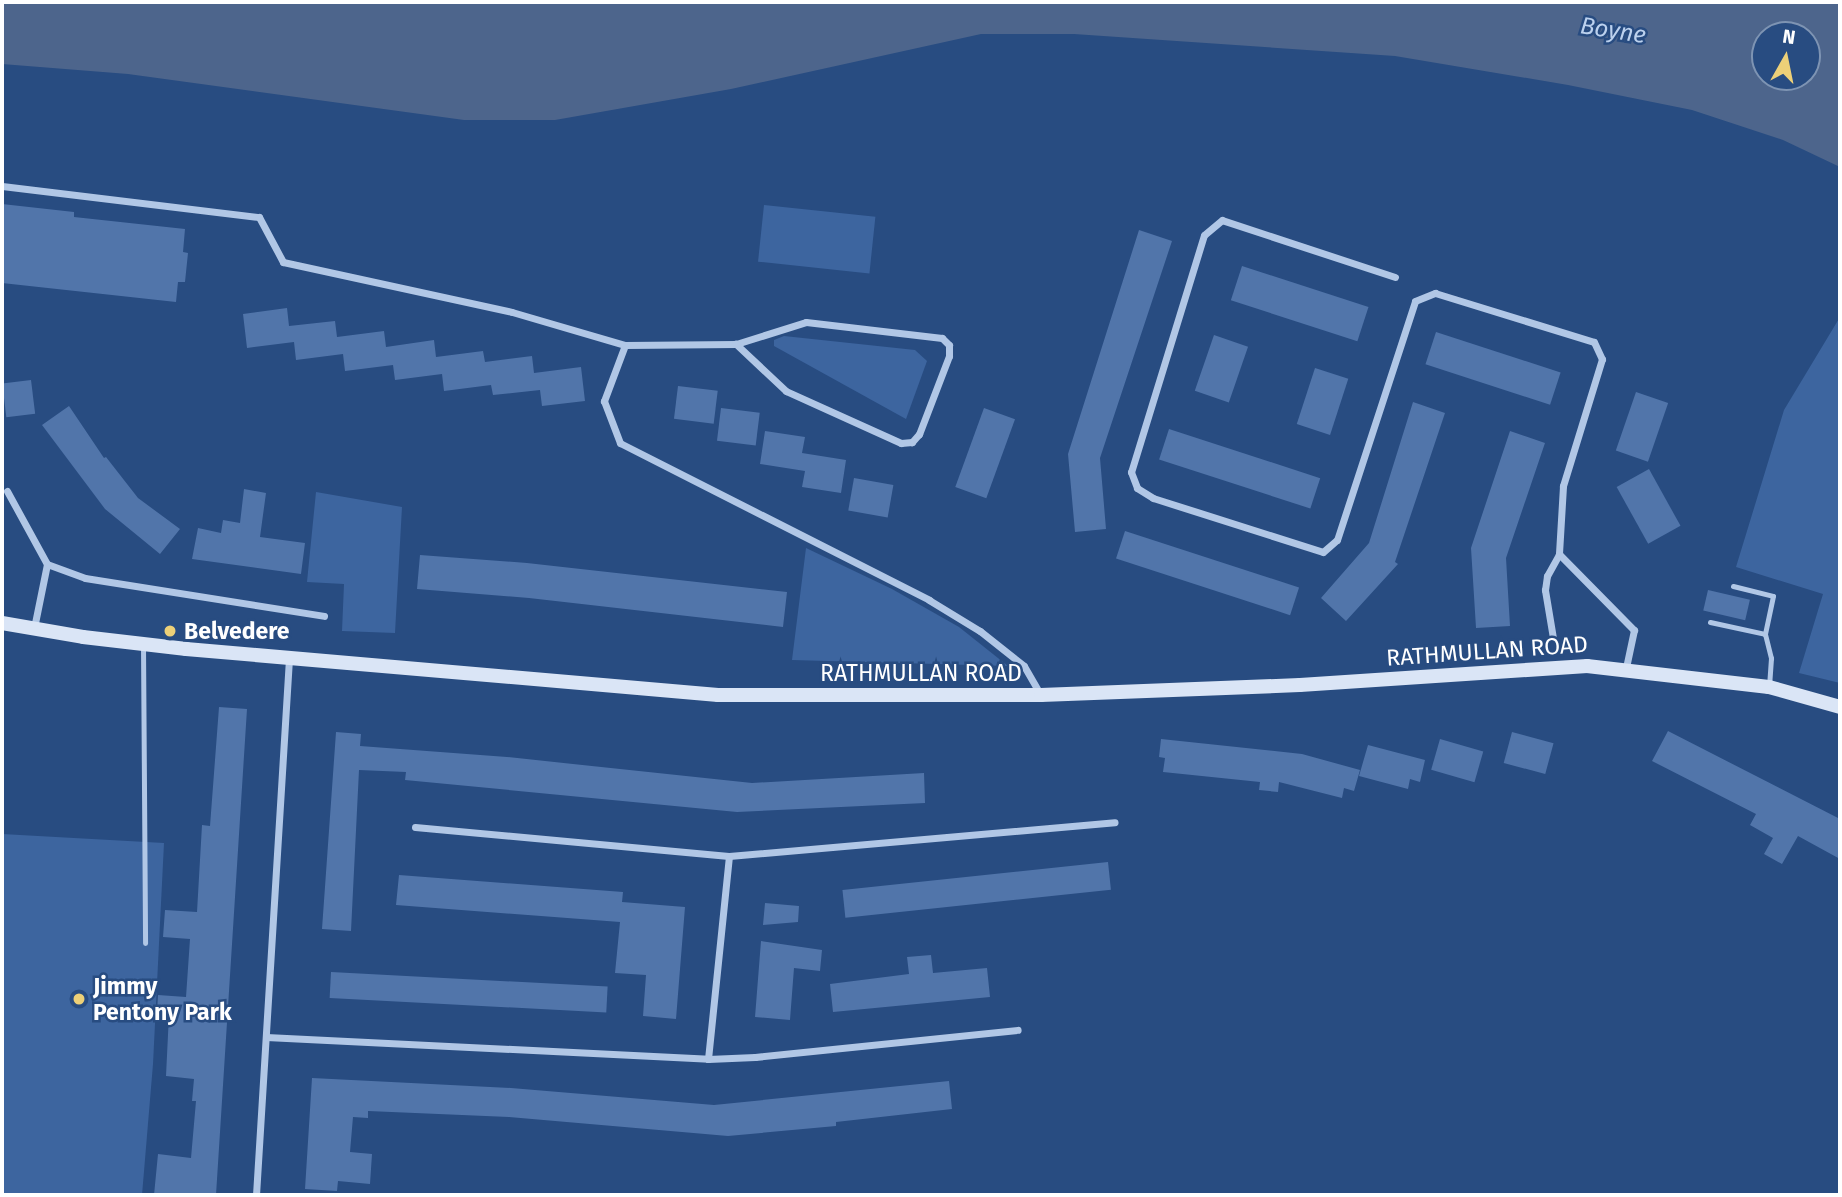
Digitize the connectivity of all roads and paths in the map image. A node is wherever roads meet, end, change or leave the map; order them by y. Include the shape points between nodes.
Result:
1 (2, 186) edge
2 (1395, 277) dead end
3 (736, 344) junction
4 (625, 345) junction
5 (7, 491) dead end
6 (1559, 554) junction
7 (47, 564) junction
8 (1733, 586) dead end
9 (324, 616) dead end
10 (1710, 622) dead end
11 (2, 623) edge
12 (34, 628) junction
13 (1765, 634) junction
14 (1553, 638) dead end
15 (143, 644) junction
16 (289, 658) junction
17 (1626, 669) junction
18 (1769, 687) junction
19 (1041, 695) junction
20 (1840, 707) edge
21 (1115, 822) dead end
22 (415, 827) dead end
23 (729, 856) junction
24 (145, 943) dead end
25 (1018, 1030) dead end
26 (266, 1037) junction
27 (708, 1059) junction
28 (256, 1195) edge

1 - 4 street via 259,217 283,262 512,312
2 - 6 street via 1222,220 1205,235 1200,248 1131,472 1137,488 1153,498 1323,552 1337,540 1416,301 1434,293 1594,342 1602,359 1563,485
3 - 3 street via 806,322 942,338 949,345 950,356 919,434 912,442 901,443 786,391
3 - 4 street
4 - 19 street via 604,401 620,443 929,600 980,631 1024,666
5 - 7 street
6 - 14 street via 1545,590
6 - 17 street via 1634,630
7 - 9 street via 85,578
7 - 12 street
8 - 13 lane via 1773,596
10 - 13 lane
11 - 12 street, RATHMULLAN ROAD
12 - 15 street, RATHMULLAN ROAD
13 - 18 lane via 1771,659
15 - 16 street, RATHMULLAN ROAD
15 - 24 lane
16 - 19 street, RATHMULLAN ROAD via 718,695
16 - 26 street
17 - 18 street, RATHMULLAN ROAD
17 - 19 street, RATHMULLAN ROAD via 1587,666 1300,685
18 - 20 street, RATHMULLAN ROAD
21 - 23 street
22 - 23 street
23 - 27 street
25 - 27 street
26 - 27 street
26 - 28 street

